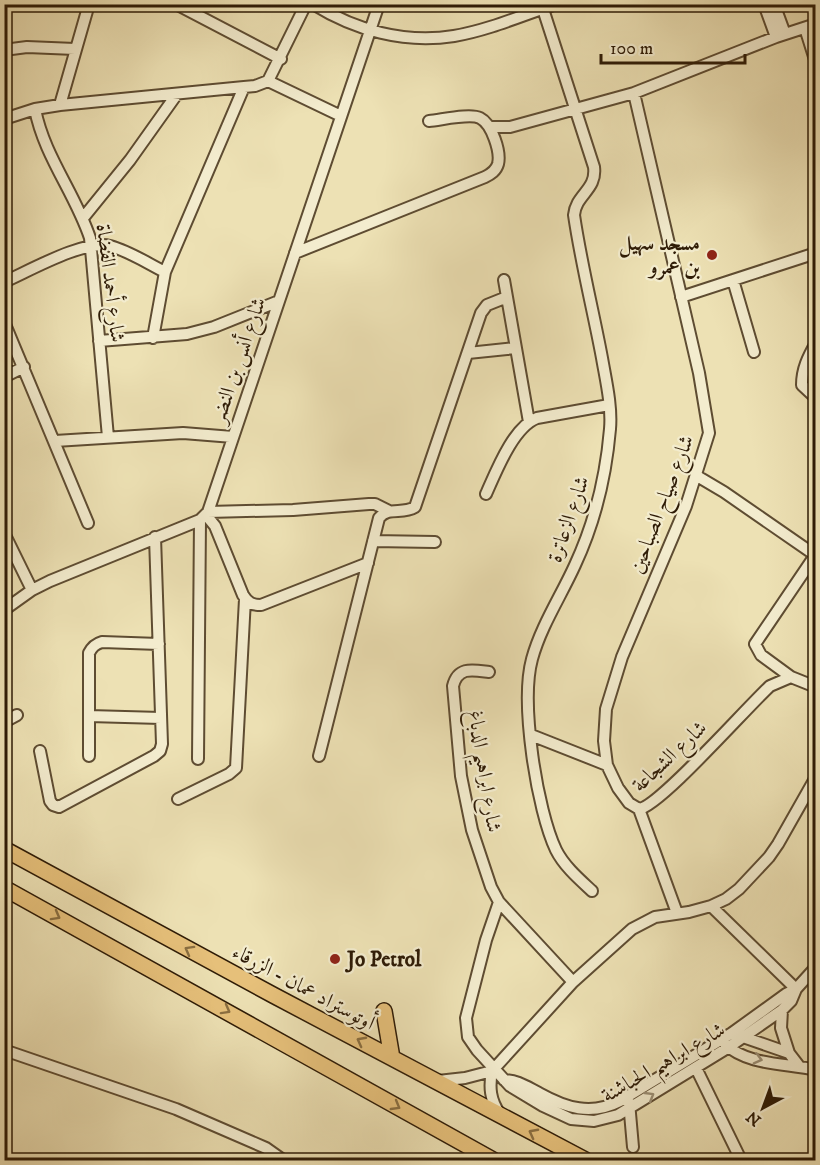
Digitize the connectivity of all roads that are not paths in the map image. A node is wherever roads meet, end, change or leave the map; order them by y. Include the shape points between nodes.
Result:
1 (89, 4) edge
2 (176, 4) edge
3 (306, 4) edge
4 (313, 4) edge
5 (378, 4) edge
6 (556, 4) edge
7 (764, 4) edge
8 (774, 4) edge
9 (543, 9) junction
10 (810, 26) edge
11 (370, 31) junction
12 (780, 35) junction
13 (75, 49) junction
14 (4, 50) edge
15 (281, 59) junction
16 (816, 63) edge
17 (268, 81) junction
18 (244, 87) junction
19 (634, 93) junction
20 (177, 94) junction
21 (60, 105) junction
22 (575, 108) junction
23 (35, 109) junction
24 (341, 116) junction
25 (4, 119) edge
26 (429, 121) dead end
27 (489, 127) junction
28 (510, 127) junction
29 (495, 143) junction
30 (83, 218) junction
31 (91, 245) junction
32 (816, 253) edge
33 (295, 254) junction
34 (165, 272) junction
35 (504, 280) dead end
36 (733, 280) junction
37 (4, 282) edge
38 (507, 297) junction
39 (681, 297) junction
40 (279, 301) junction
41 (4, 322) edge
42 (153, 338) junction
43 (99, 341) junction
44 (816, 343) edge
45 (516, 348) junction
46 (754, 352) dead end
47 (468, 353) junction
48 (24, 367) junction
49 (4, 376) edge
50 (816, 398) edge
51 (609, 405) junction
52 (529, 422) junction
53 (108, 437) junction
54 (233, 437) junction
55 (56, 441) junction
56 (696, 476) junction
57 (486, 494) dead end
58 (389, 511) junction
59 (205, 516) junction
60 (88, 523) dead end
61 (4, 533) edge
62 (155, 537) junction
63 (373, 541) junction
64 (435, 542) dead end
65 (815, 555) edge
66 (368, 563) junction
67 (32, 590) junction
68 (245, 599) junction
69 (4, 610) edge
70 (159, 644) junction
71 (489, 672) dead end
72 (791, 677) junction
73 (816, 687) edge
74 (17, 715) dead end
75 (89, 716) junction
76 (161, 718) junction
77 (4, 722) edge
78 (531, 735) junction
79 (40, 752) dead end
80 (89, 756) dead end
81 (319, 756) dead end
82 (198, 759) dead end
83 (607, 765) junction
84 (816, 777) edge
85 (177, 799) dead end
86 (639, 809) junction
87 (4, 849) edge
88 (4, 888) edge
89 (592, 891) dead end
90 (499, 902) junction
91 (711, 906) junction
92 (678, 913) junction
93 (816, 968) edge
94 (573, 982) junction
95 (796, 989) junction
96 (782, 1010) junction
97 (384, 1011) dead end
98 (732, 1033) junction
99 (744, 1037) junction
100 (725, 1043) junction
101 (4, 1050) edge
102 (789, 1053) junction
103 (392, 1058) junction
104 (800, 1066) junction
105 (696, 1068) junction
106 (493, 1070) junction
107 (816, 1070) edge
108 (504, 1080) junction
109 (438, 1081) junction
110 (628, 1096) junction
111 (631, 1108) junction
112 (501, 1116) junction
113 (633, 1147) dead end
114 (283, 1161) edge
115 (493, 1161) edge
116 (585, 1161) edge
117 (741, 1161) edge

1 - 13 street
2 - 15 street
3 - 15 street
4 - 11 street
5 - 11 street, شارع أنس بن النضر
6 - 9 street
7 - 12 street
8 - 12 street
9 - 11 street via 455,36 419,38
9 - 22 street, شارع الزعاترة
10 - 12 street
10 - 16 street
11 - 24 street, شارع أنس بن النضر
12 - 19 street
13 - 14 street
13 - 21 street
15 - 17 street
17 - 18 street
17 - 24 street
18 - 20 street
18 - 34 street
19 - 22 street
19 - 39 street, شارع صياح الصباحين
20 - 21 street
20 - 30 street
21 - 23 street
22 - 28 street
22 - 51 street, شارع الزعاترة via 595,176 574,215
23 - 25 street
23 - 30 street, شارع أحمد القضاة via 47,150
24 - 33 street, شارع أنس بن النضر
26 - 27 street via 477,117
27 - 28 street
27 - 29 street
28 - 29 street
29 - 33 street via 499,162 486,177
30 - 31 street, شارع أحمد القضاة
31 - 34 street via 109,246
31 - 37 street
31 - 43 street, شارع أحمد القضاة
32 - 36 street
33 - 40 street, شارع أنس بن النضر
34 - 42 street
35 - 38 street
36 - 39 street
36 - 46 street
38 - 45 street
38 - 47 street via 483,309
39 - 56 street, شارع صياح الصباحين via 709,424
40 - 42 street via 207,330
40 - 54 street, شارع أنس بن النضر
41 - 48 street
42 - 43 street
43 - 53 street, شارع أحمد القضاة
44 - 50 street via 806,360 802,380 802,385
45 - 47 street
45 - 52 street
47 - 58 street via 416,507 407,512
48 - 49 street
48 - 55 street
51 - 52 street
51 - 78 street, شارع الزعاترة via 610,428 599,501 576,563 531,661
52 - 57 street via 506,452
53 - 54 street via 194,433
53 - 55 street
54 - 59 street, شارع أنس بن النضر
55 - 60 street
56 - 65 street
56 - 83 street, شارع صياح الصباحين via 614,680 604,723
58 - 59 street via 369,504
58 - 63 street via 379,518
59 - 62 street
59 - 68 street via 215,526
59 - 82 street, شارع أنس بن النضر
61 - 67 street
62 - 67 street
62 - 70 street
63 - 64 street
63 - 66 street
65 - 72 street via 755,644 761,655
66 - 68 street via 261,605
66 - 81 street
67 - 69 street
68 - 85 street via 236,768
70 - 75 street via 102,642 93,646 89,653
70 - 76 street
71 - 90 street, شارع ابراهيم الدباغ via 464,671 455,679 453,690 461,776 472,830
72 - 73 street
72 - 86 street, شارع الشجاعة via 760,695 672,785 650,805
74 - 77 street
75 - 76 street
75 - 80 street
76 - 79 street via 162,744 158,754 59,807 50,801
78 - 83 street
78 - 89 street, شارع الزعاترة via 543,818 557,852
83 - 86 street, شارع صياح الصباحين via 618,788
84 - 91 street via 769,857 739,889
86 - 92 street, شارع الشجاعة
103 -> 87 highway, أوتوستراد عمان - الزرقاء
88 -> 115 highway
90 - 94 street, شارع ابراهيم الدباغ
90 - 106 street, شارع ابراهيم الحباشنة via 466,1018 468,1037
91 - 92 street
91 - 95 street
92 - 94 street via 655,917 632,929
93 - 95 street, شارع ابراهيم الحباشنة
94 - 106 street
95 - 96 street, شارع ابراهيم الحباشنة
95 - 98 street, شارع ابراهيم الحباشنة
96 - 99 street, شارع ابراهيم الحباشنة
96 - 102 street via 781,1028
97 - 103 highway
98 - 99 street
98 - 100 street, شارع ابراهيم الحباشنة
99 - 100 street, شارع ابراهيم الحباشنة
99 - 102 street
100 -> 104 street via 739,1053 764,1061
100 - 105 street, شارع ابراهيم الحباشنة
100 - 110 street, شارع ابراهيم الحباشنة
101 - 114 street via 176,1109 259,1144
102 - 104 street
103 - 109 highway, أوتوستراد عمان - الزرقاء
104 - 107 street
111 -> 105 street, شارع ابراهيم الحباشنة
105 - 117 street
106 - 108 street, شارع ابراهيم الحباشنة
106 - 109 street
106 - 112 street via 490,1090
108 - 110 street, شارع ابراهيم الحباشنة via 516,1081 584,1110 603,1108
108 - 111 street, شارع ابراهيم الحباشنة via 530,1099 571,1119 602,1120
109 - 112 highway, أوتوستراد عمان - الزرقاء
110 - 111 street
111 - 113 street
116 -> 112 highway, أوتوستراد عمان - الزرقاء

